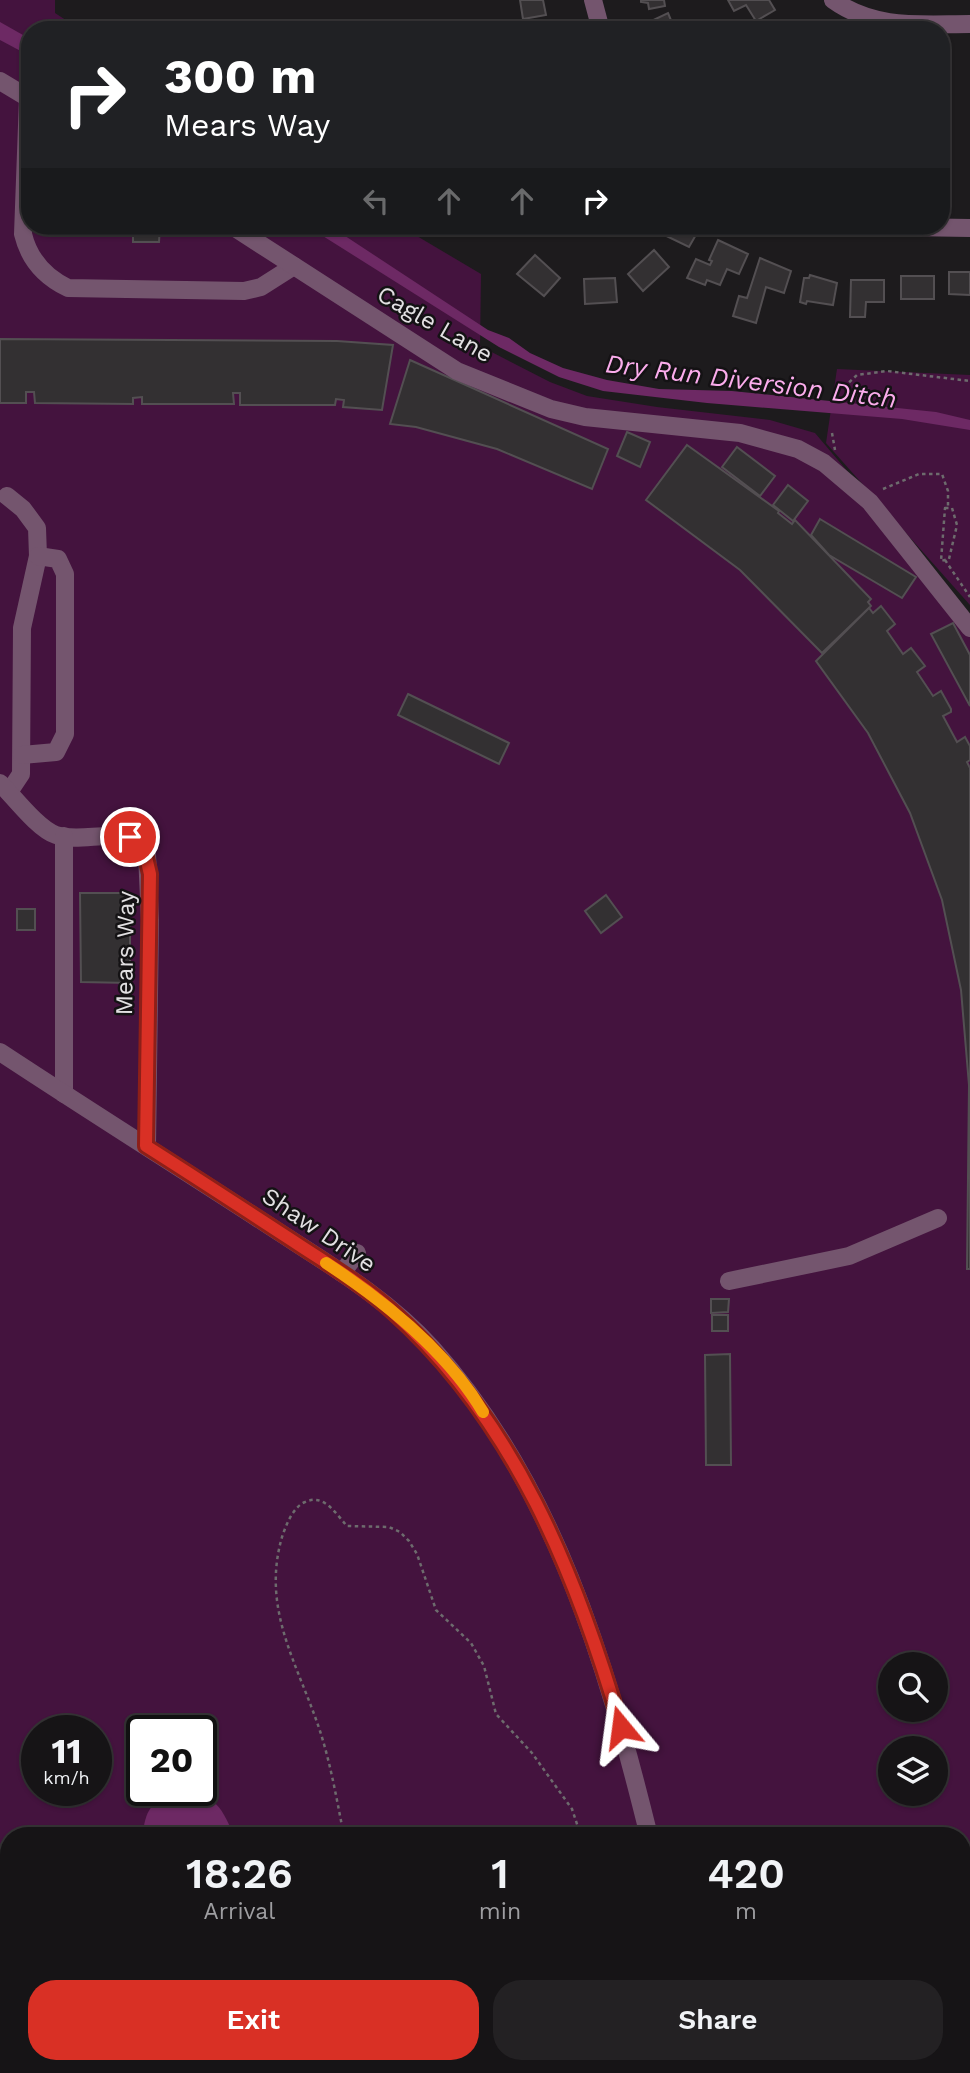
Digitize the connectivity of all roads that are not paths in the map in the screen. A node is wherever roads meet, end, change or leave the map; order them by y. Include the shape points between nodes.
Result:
1 (593, 0) edge
2 (833, 0) edge
3 (599, 21) edge
4 (874, 21) edge
5 (950, 24) edge
6 (970, 24) edge
7 (0, 81) edge
8 (21, 94) edge
9 (950, 228) edge
10 (970, 228) edge
11 (23, 235) edge
12 (246, 235) edge
13 (294, 265) junction
14 (7, 496) dead end
15 (38, 556) junction
16 (970, 628) edge
17 (22, 755) junction
18 (5, 787) edge
19 (64, 836) junction
20 (0, 1052) edge
21 (64, 1094) junction
22 (146, 1146) junction
23 (938, 1218) dead end
24 (357, 1253) dead end
25 (342, 1273) junction
26 (729, 1281) dead end
27 (647, 1827) edge

1 - 3 street
2 - 4 street
5 - 6 street
7 - 8 street
9 - 10 street
11 - 13 street via 40,268 68,288 244,291 261,287
12 - 13 street, Cagle Lane
13 - 16 street, Cagle Lane via 457,371 551,409 585,417 740,433 798,449 824,463 870,502
14 - 15 street via 37,528
15 - 17 street via 22,628
15 - 17 street via 58,559 65,574 65,734 56,752
17 - 18 street via 22,774
18 - 19 street via 46,829
19 - 21 street
19 - 22 street, Mears Way via 130,837 137,839 147,854
20 - 21 street, Shaw Drive
21 - 22 street, Shaw Drive
22 - 25 street, Shaw Drive
23 - 26 street via 849,1256
24 - 25 street
25 - 27 street, Shaw Drive via 391,1309 478,1402 535,1502 582,1604 600,1656

